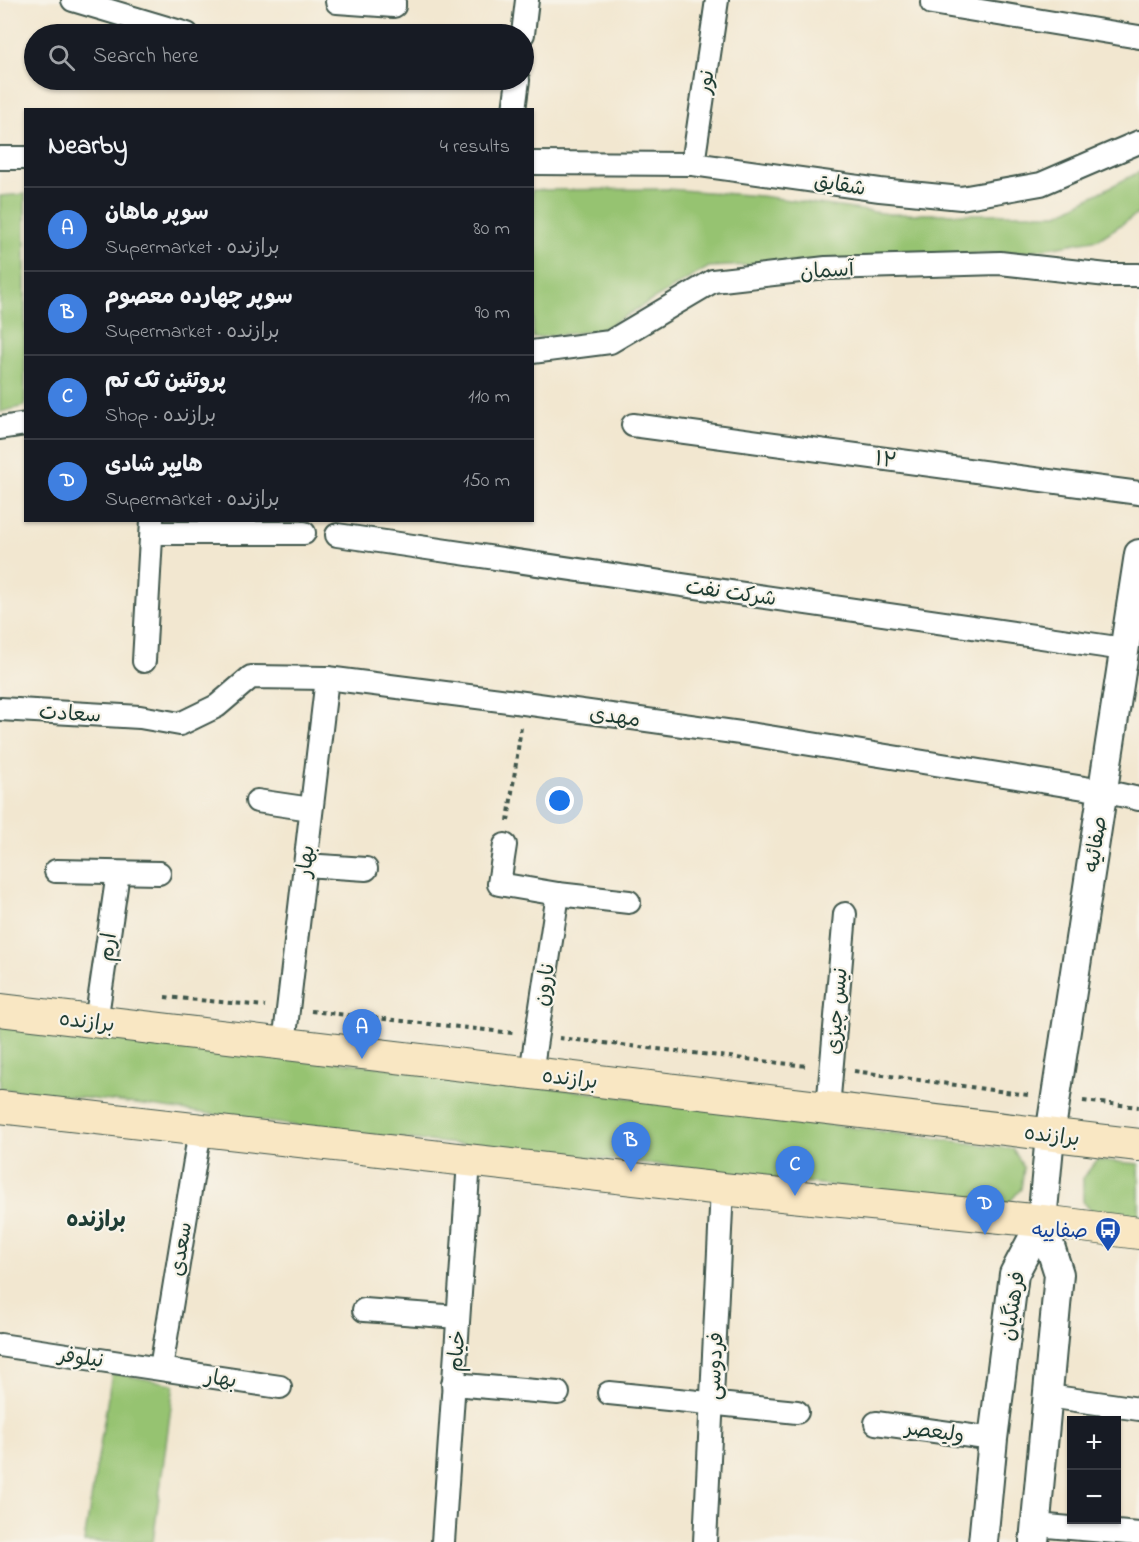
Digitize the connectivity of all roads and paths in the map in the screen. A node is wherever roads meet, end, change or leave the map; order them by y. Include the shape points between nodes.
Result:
1 (72, 0) edge
2 (394, 0) edge
3 (527, 0) edge
4 (717, 0) edge
5 (337, 2) dead end
6 (932, 3) dead end
7 (153, 24) edge
8 (524, 24) edge
9 (1139, 37) edge
10 (517, 90) edge
11 (514, 108) edge
12 (1139, 142) edge
13 (0, 158) edge
14 (24, 158) edge
15 (534, 163) edge
16 (693, 164) junction
17 (1139, 276) edge
18 (534, 352) edge
19 (24, 424) edge
20 (633, 425) dead end
21 (0, 428) edge
22 (1139, 493) edge
23 (152, 527) edge
24 (304, 533) dead end
25 (337, 535) dead end
26 (1139, 554) edge
27 (1124, 649) junction
28 (144, 661) dead end
29 (327, 678) junction
30 (524, 703) junction
31 (0, 709) edge
32 (140, 717) joint
33 (1103, 791) junction
34 (1139, 799) edge
35 (257, 801) dead end
36 (311, 809) junction
37 (505, 845) joint
38 (305, 865) junction
39 (366, 869) dead end
40 (56, 871) dead end
41 (118, 873) junction
42 (159, 873) dead end
43 (558, 894) junction
44 (629, 902) dead end
45 (845, 914) dead end
46 (159, 997) dead end
47 (288, 1008) junction
48 (0, 1011) edge
49 (96, 1022) junction
50 (536, 1036) junction
51 (284, 1044) junction
52 (831, 1068) junction
53 (531, 1073) junction
54 (1056, 1099) junction
55 (0, 1107) edge
56 (1139, 1107) edge
57 (828, 1108) junction
58 (200, 1130) junction
59 (1050, 1135) junction
60 (1139, 1145) edge
61 (469, 1161) junction
62 (722, 1190) junction
63 (1042, 1221) junction
64 (1139, 1233) edge
65 (364, 1310) dead end
66 (458, 1317) junction
67 (0, 1345) edge
68 (161, 1368) junction
69 (453, 1384) junction
70 (280, 1387) dead end
71 (558, 1393) dead end
72 (609, 1393) dead end
73 (1048, 1396) junction
74 (712, 1403) junction
75 (1139, 1409) edge
76 (797, 1412) dead end
77 (876, 1423) dead end
78 (993, 1439) junction
79 (1035, 1534) edge
80 (1139, 1534) edge
81 (443, 1542) edge
82 (705, 1542) edge
83 (983, 1542) edge

1 - 7 street
2 - 5 street via 394,6
3 - 8 street
4 - 16 street, نور
6 - 9 street
10 - 11 street
12 - 16 street, شقایق via 1041,184 961,198
13 - 14 street
15 - 16 street, شقایق
17 - 18 street, آسمان via 1000,263 826,268 713,281 610,342
19 - 21 street
20 - 22 street, ۱۲
23 - 24 street
23 - 28 street
25 - 27 street, شرکت نفت
26 - 27 street, صفائیه
27 - 33 street, صفائیه
29 - 30 street, مهدی
29 - 32 street, مهدی via 251,677 217,706 180,724
29 - 36 street, بهار
30 - 33 street, مهدی via 755,735
30 - 37 path
31 - 32 street, سعادت
33 - 34 street, مهدی
33 - 54 street, صفائیه
35 - 36 street
36 - 38 street, بهار
37 - 43 street via 499,884
38 - 39 street
38 - 47 street, بهار
40 - 41 street
41 - 42 street
41 - 49 street, ارم
43 - 44 street
43 - 50 street, نارون
45 - 52 street, نیس چیزی
46 - 47 path
47 - 50 path
47 - 51 street, بهار
48 - 49 main road, برازنده
49 - 51 main road, برازنده
50 - 52 path
50 - 53 street, نارون
51 - 53 main road, برازنده
52 - 54 path
52 - 57 street, نیس چیزی
53 - 57 main road, برازنده
54 - 56 path
54 - 59 street, صفائیه
55 - 58 main road
57 - 59 main road, برازنده
58 - 61 main road
58 - 68 street, سعدی
59 - 60 main road, برازنده
59 - 63 street, صفائیه
61 - 62 main road
61 - 66 street, خیام
62 - 63 main road
62 - 74 street, فردوسی
63 - 64 main road
63 - 73 street, فرهنگیان via 1059,1274
63 - 78 street, فرهنگیان via 1015,1269
65 - 66 street
66 - 69 street, خیام
67 - 68 street, نیلوفر
68 - 70 street, بهار
69 - 71 street
69 - 81 street, خیام
72 - 74 street
73 - 75 street
73 - 79 street, فرهنگیان
74 - 76 street
74 - 82 street, فردوسی
77 - 78 street, ولیعصر
78 - 83 street, فرهنگیان
79 - 80 street

